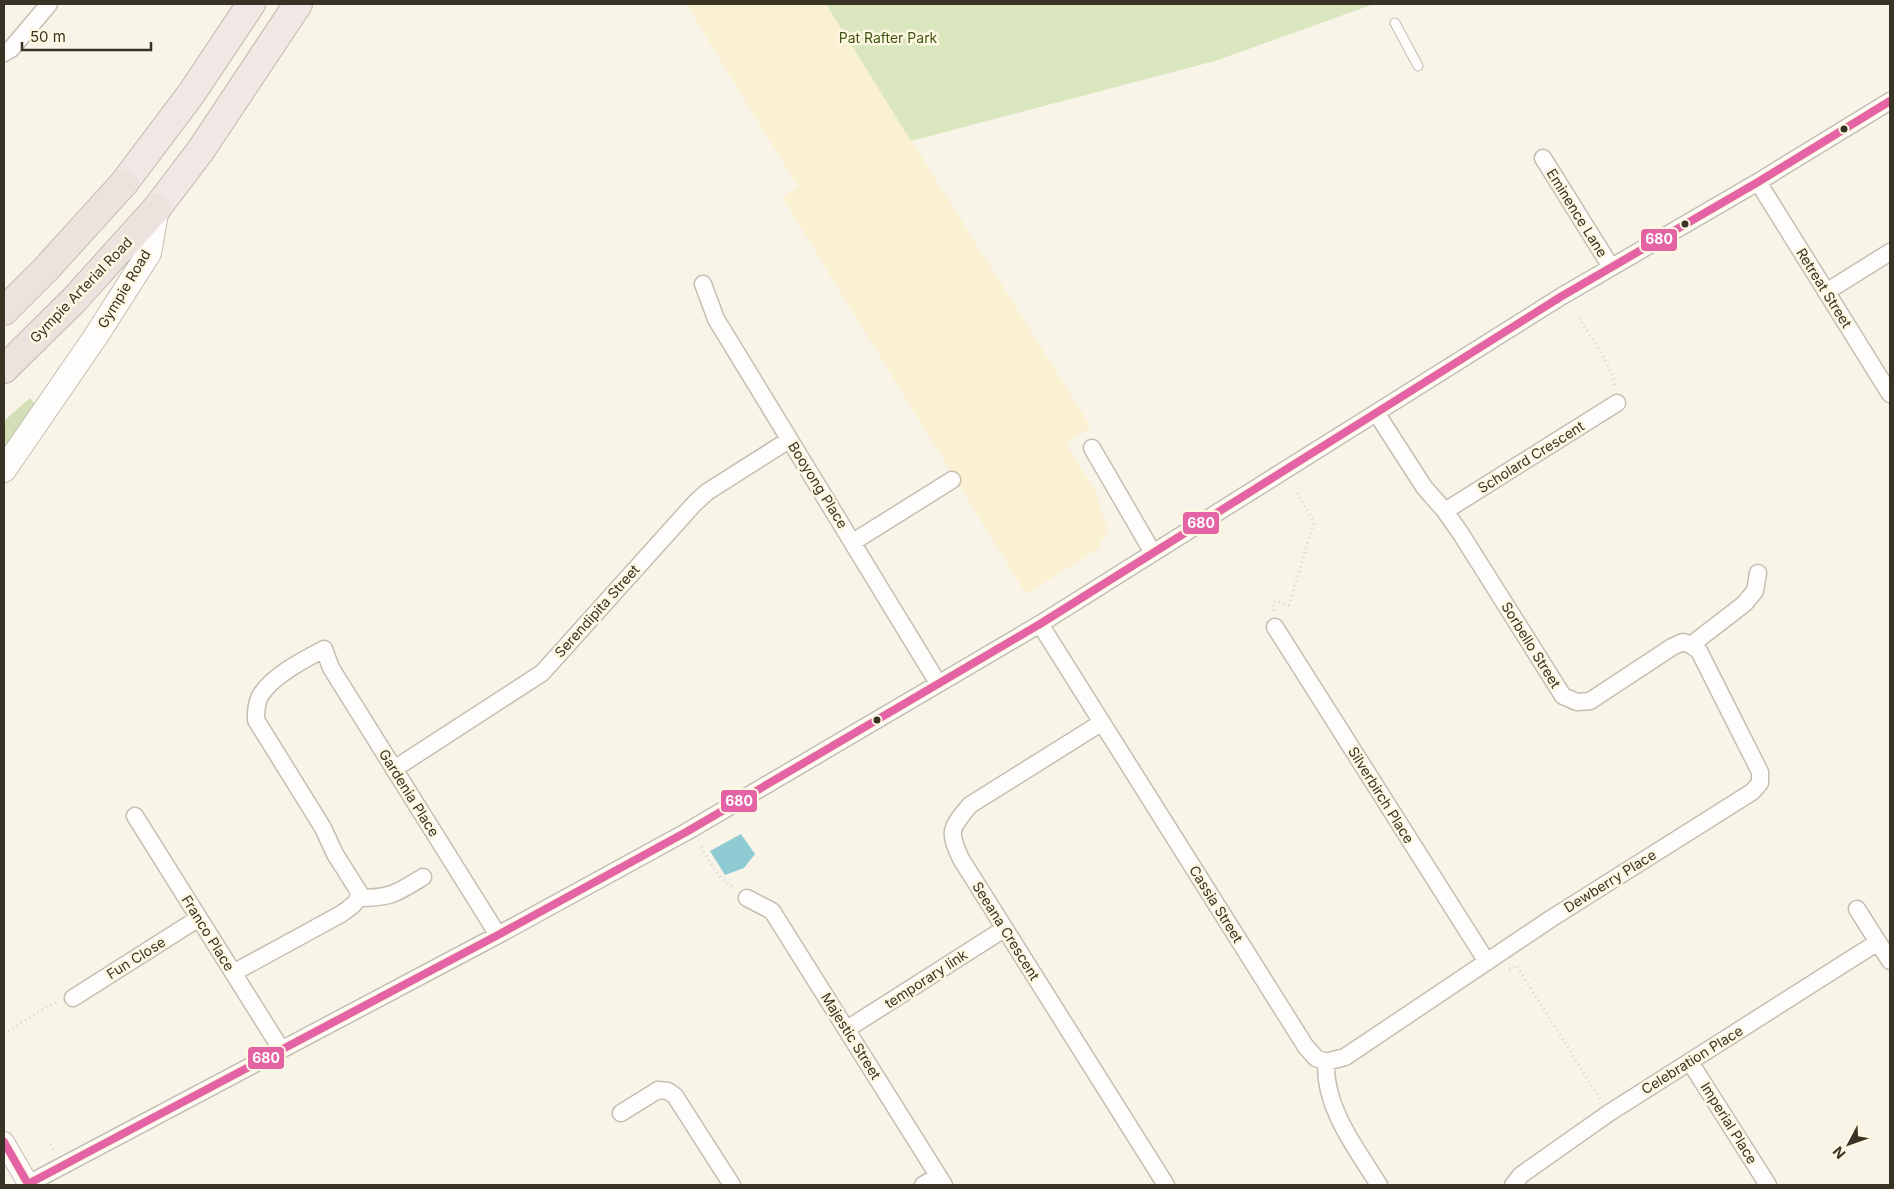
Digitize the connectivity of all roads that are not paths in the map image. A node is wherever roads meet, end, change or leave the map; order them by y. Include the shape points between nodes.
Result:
1 (48, 4) edge
2 (251, 4) edge
3 (298, 4) edge
4 (1395, 23) dead end
5 (4, 53) edge
6 (1418, 66) dead end
7 (1890, 101) edge
8 (1543, 158) dead end
9 (1758, 182) junction
10 (156, 208) junction
11 (1890, 252) edge
12 (1611, 267) junction
13 (703, 284) dead end
14 (1826, 292) junction
15 (4, 311) edge
16 (4, 369) edge
17 (1890, 394) edge
18 (1617, 403) road end
19 (1377, 414) junction
20 (789, 440) junction
21 (1092, 448) dead end
22 (4, 470) edge
23 (952, 480) dead end
24 (1445, 511) junction
25 (853, 542) junction
26 (1153, 553) junction
27 (1758, 573) dead end
28 (1040, 624) junction
29 (1275, 627) road end
30 (1692, 644) junction
31 (938, 684) junction
32 (1101, 723) junction
33 (394, 769) junction
34 (135, 816) dead end
35 (423, 877) dead end
36 (359, 898) junction
37 (747, 898) road end
38 (1857, 909) dead end
39 (198, 918) junction
40 (1004, 929) junction
41 (498, 935) junction
42 (1878, 942) junction
43 (1890, 961) edge
44 (1487, 962) junction
45 (233, 973) junction
46 (72, 998) road end
47 (847, 1029) junction
48 (281, 1049) junction
49 (1326, 1062) junction
50 (1690, 1062) junction
51 (621, 1113) dead end
52 (4, 1142) edge
53 (941, 1181) edge
54 (28, 1185) edge
55 (732, 1185) edge
56 (923, 1185) edge
57 (1166, 1185) edge
58 (1379, 1185) edge
59 (1512, 1185) edge
60 (1768, 1185) edge

1 - 5 street via 11,49
2 - 15 highway via 191,94 124,182
3 - 10 highway, Gympie Road via 201,150
4 - 6 lane
7 - 9 street
8 - 12 street, Eminence Lane
9 - 12 street
9 - 14 street, Retreat Street
10 - 16 highway, Gympie Arterial Road via 74,300
10 - 22 main road, Gympie Road via 149,253
11 - 14 street
12 - 19 street
13 - 20 street, Booyong Place via 716,320
14 - 17 street, Retreat Street
18 - 24 street, Scholard Crescent
19 - 24 street, Sorbello Street via 1424,487
19 - 26 street
20 - 25 street, Booyong Place
20 - 33 street, Serendipita Street via 695,502 542,673
21 - 26 street
23 - 25 street
24 - 30 street, Sorbello Street via 1564,696 1577,702 1590,701 1672,647 1683,642
25 - 31 street, Booyong Place
26 - 28 street
27 - 30 street, Sorbello Street via 1754,591 1744,604
28 - 31 street
28 - 32 street, Cassia Street
29 - 44 street, Silverbirch Place
30 - 44 street, Dewberry Place via 1699,651 1760,772 1760,783 1752,792
31 - 41 street via 688,831
32 - 40 street, Seeana Crescent via 970,805 956,822 952,839
32 - 49 street, Cassia Street via 1306,1047 1316,1058
33 - 36 street, Gardenia Place via 331,668 324,649 299,663 271,684 260,697 256,720 323,828 359,892
33 - 41 street, Gardenia Place
34 - 39 street, Franco Place
35 - 36 street via 397,893 381,898
36 - 45 street via 341,914
37 - 47 street, Majestic Street via 772,911
38 - 42 street
39 - 45 street, Franco Place
39 - 46 street, Fun Close
40 - 47 street, temporary link
40 - 57 street, Seeana Crescent
41 - 48 street
42 - 43 street
42 - 50 street, Celebration Place
44 - 49 street, Dewberry Place via 1345,1057
45 - 48 street, Franco Place
47 - 53 street, Majestic Street
48 - 54 street
49 - 58 street via 1328,1090 1337,1115
50 - 59 street, Celebration Place via 1608,1112 1521,1175
50 - 60 street, Imperial Place
51 - 55 street via 658,1090 668,1091 675,1096
52 - 54 street
53 - 56 street

